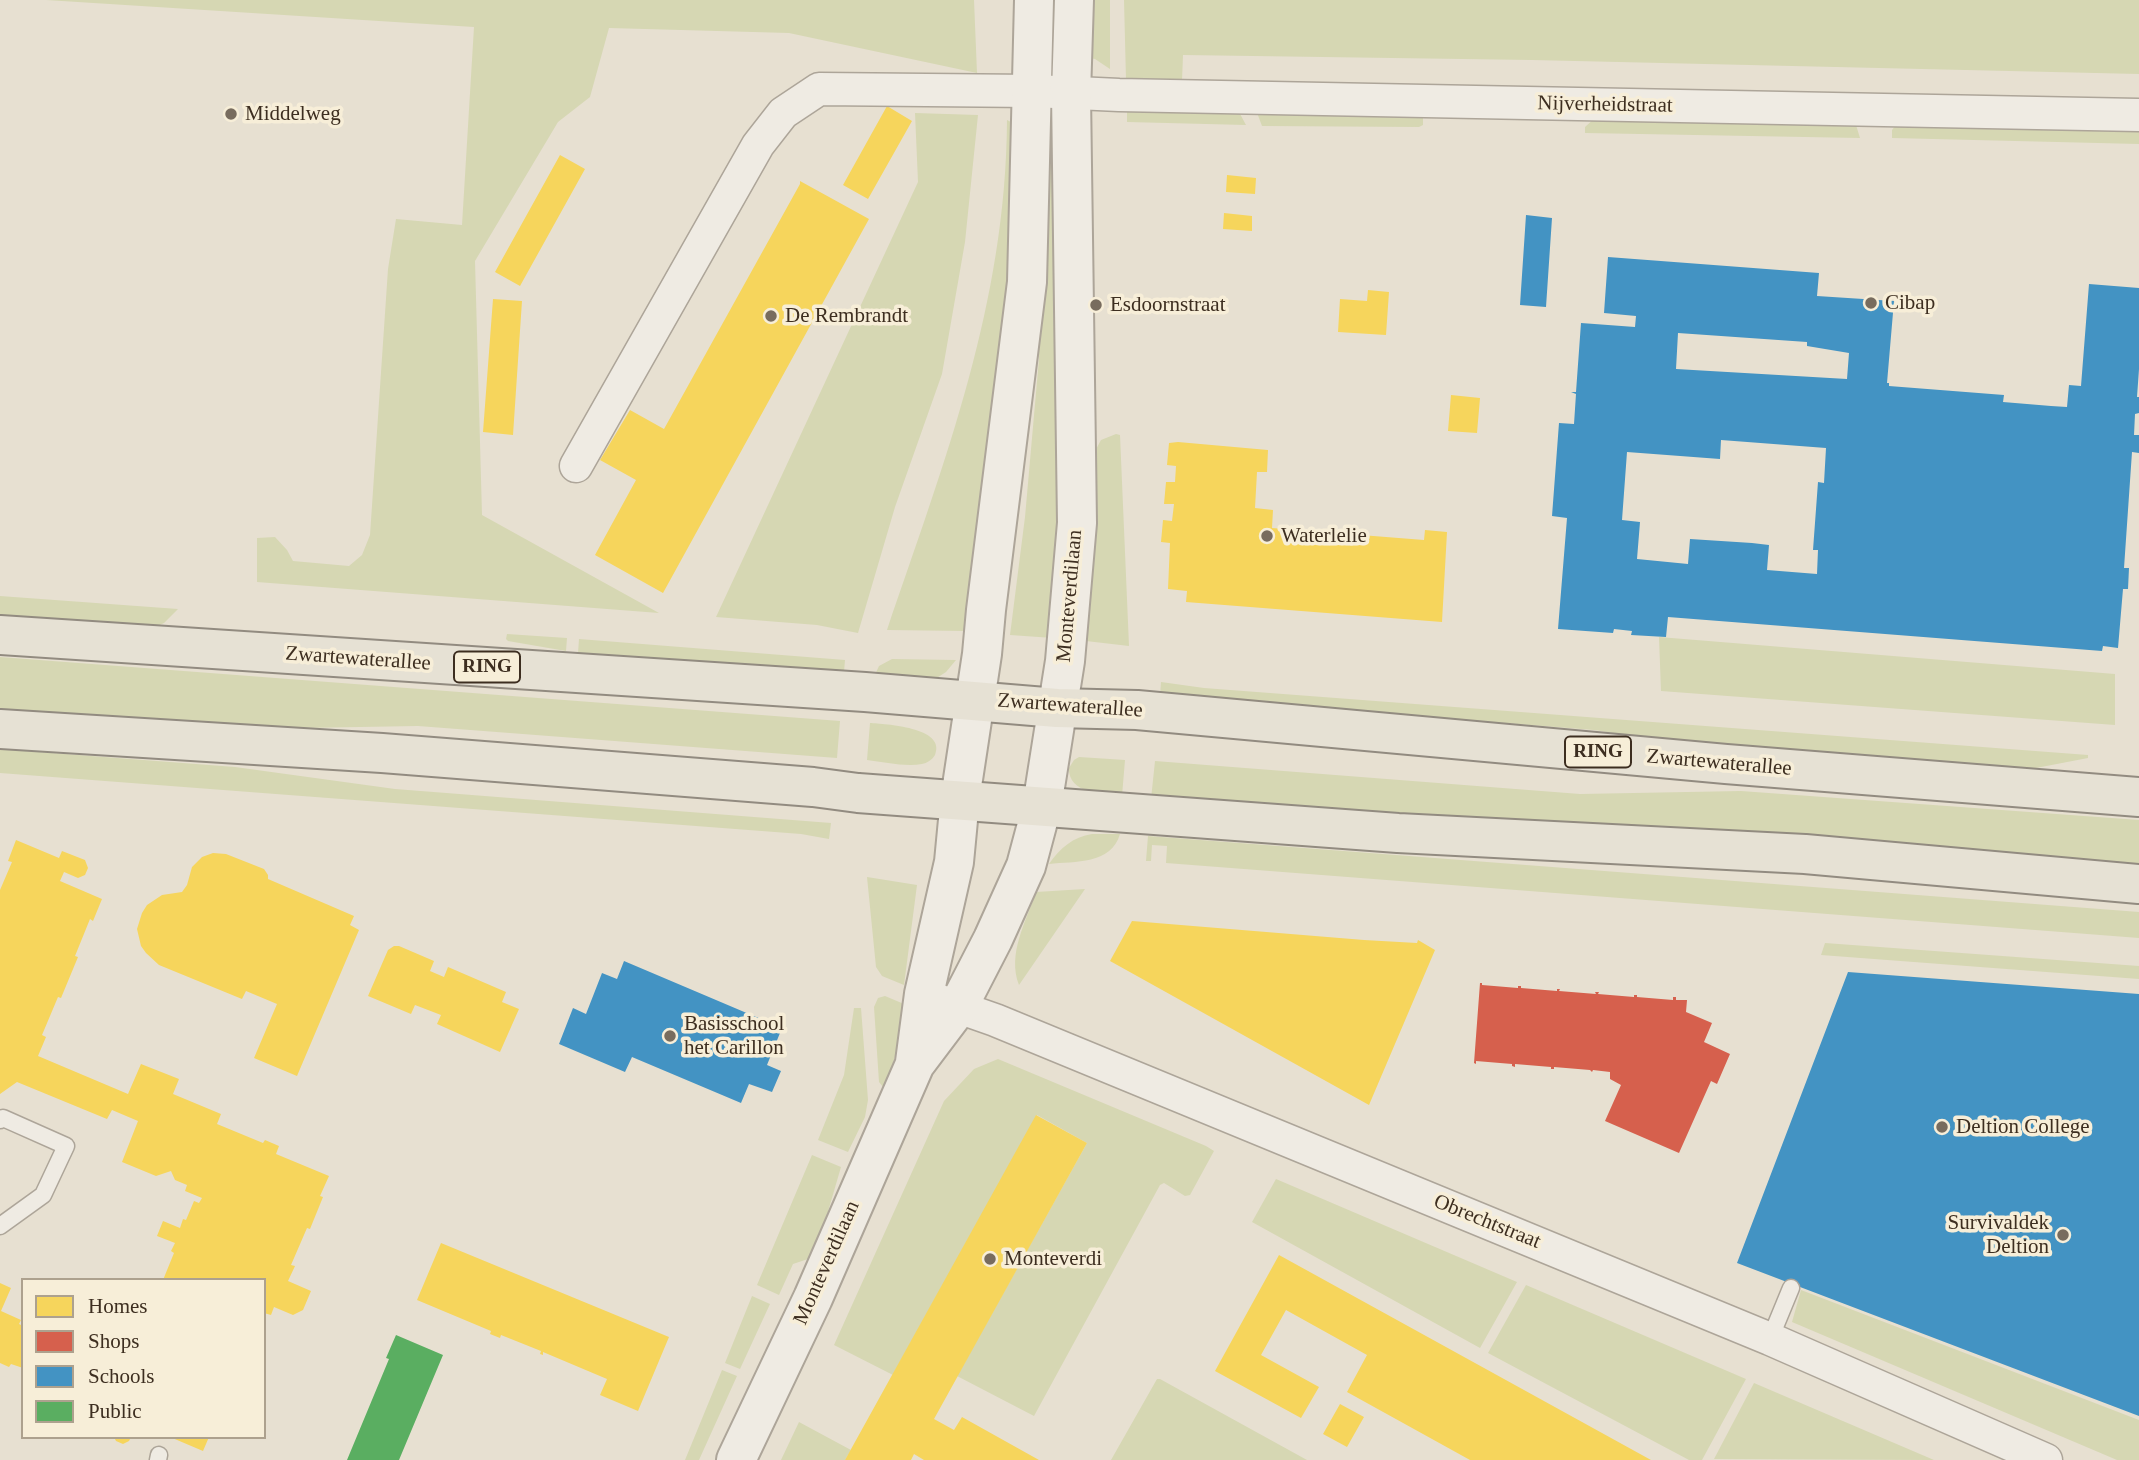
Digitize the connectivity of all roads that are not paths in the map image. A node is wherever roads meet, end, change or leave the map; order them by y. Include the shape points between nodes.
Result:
1 (1034, 0) edge
2 (1073, 0) edge
3 (1034, 91) junction
4 (1071, 94) junction
5 (2139, 115) edge
6 (576, 466) dead end
7 (0, 635) edge
8 (974, 700) junction
9 (1057, 708) junction
10 (0, 729) edge
11 (2139, 797) edge
12 (960, 799) junction
13 (1042, 806) junction
14 (2139, 884) edge
15 (941, 1001) junction
16 (0, 1120) edge
17 (0, 1226) edge
18 (1791, 1288) dead end
19 (1770, 1339) junction
20 (736, 1460) edge
21 (2046, 1460) edge

1 - 3 street, Monteverdilaan
2 - 4 street, Monteverdilaan
3 - 4 street
3 - 6 street via 820,89 783,113 758,145
3 - 8 street, Monteverdilaan via 1027,282
4 - 5 street, Nijverheidstraat
4 - 9 street, Monteverdilaan via 1077,523
7 - 8 main road, Zwartewaterallee / RING
8 - 9 main road, Zwartewaterallee / RING
8 - 12 street, Monteverdilaan
9 - 11 main road, Zwartewaterallee / RING via 1147,711
9 - 13 street, Monteverdilaan
10 - 12 main road via 382,753
12 - 13 main road
12 - 15 street, Monteverdilaan
13 - 14 main road via 1398,833 1805,854
13 - 15 street, Monteverdilaan via 1026,866 993,939
15 - 19 street, Obrechtstraat
15 - 20 street, Monteverdilaan via 813,1297
16 - 17 lane via 66,1146 43,1195
18 - 19 lane
19 - 21 street, Obrechtstraat

